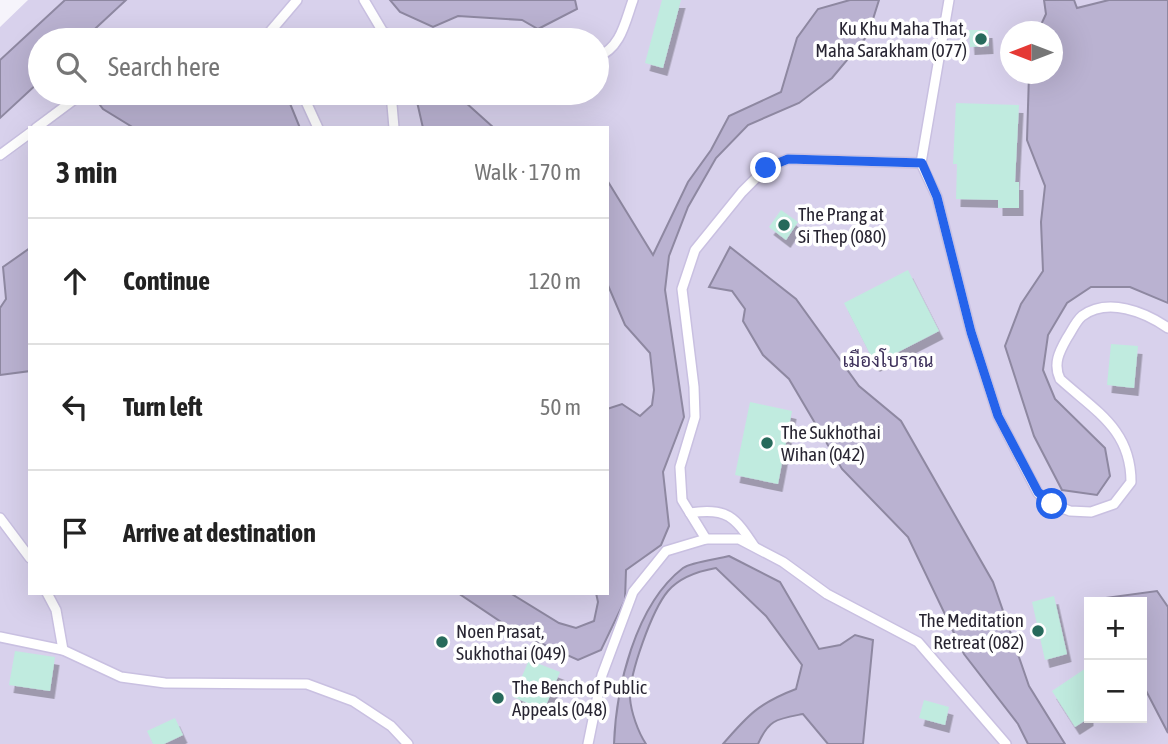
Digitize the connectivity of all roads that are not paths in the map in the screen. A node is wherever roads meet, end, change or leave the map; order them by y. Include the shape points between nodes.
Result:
1 (297, 0) edge
2 (364, 0) edge
3 (633, 0) edge
4 (949, 0) edge
5 (273, 28) edge
6 (379, 28) edge
7 (609, 49) edge
8 (67, 105) edge
9 (307, 105) edge
10 (392, 105) edge
11 (39, 126) edge
12 (317, 126) edge
13 (395, 126) edge
14 (28, 134) edge
15 (0, 155) edge
16 (922, 163) junction
17 (1168, 328) edge
18 (690, 513) junction
19 (0, 518) edge
20 (706, 539) junction
21 (755, 548) junction
22 (28, 555) edge
23 (48, 595) edge
24 (0, 637) edge
25 (63, 649) junction
26 (408, 744) edge
27 (588, 744) edge
28 (1006, 744) edge

1 - 5 lane
2 - 6 lane
3 - 7 lane via 620,39
4 - 16 lane
8 - 11 lane
9 - 12 lane
10 - 13 lane
14 - 15 lane
16 - 17 lane via 937,197 998,416 1038,492 1052,504 1091,512 1114,504 1130,482 1127,449 1114,429 1056,370 1059,351 1080,317 1098,308 1118,307
16 - 18 lane via 788,159 766,168 695,250 682,289 694,387 695,417 680,467 682,500
18 - 20 lane
18 - 21 lane via 709,510 736,519
19 - 22 lane
20 - 21 lane via 739,539
20 - 27 lane via 666,551 633,592 602,675
21 - 28 lane via 827,594 918,642
23 - 25 lane
24 - 25 lane
25 - 26 lane via 121,677 165,683 307,684 353,701 391,726

